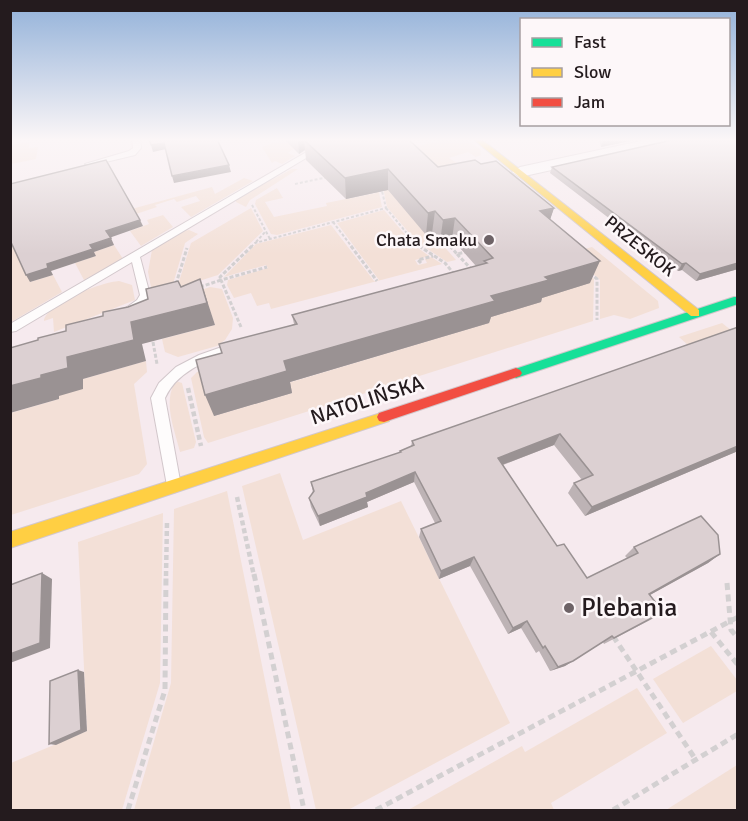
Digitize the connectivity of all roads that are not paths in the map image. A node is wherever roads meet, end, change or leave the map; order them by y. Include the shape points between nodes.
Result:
1 (268, 177) edge
2 (526, 177) edge
3 (135, 255) junction
4 (738, 300) edge
5 (695, 314) junction
6 (113, 316) edge
7 (12, 328) dead end
8 (247, 342) edge
9 (173, 486) junction
10 (10, 540) edge

1 - 3 lane
2 - 5 street, PRZESKOK
3 - 6 lane via 145,299
3 - 7 lane
4 - 5 street, NATOLIŃSKA
5 - 9 street, NATOLIŃSKA
8 - 9 lane via 175,372 161,388 158,398
9 - 10 street, NATOLIŃSKA

